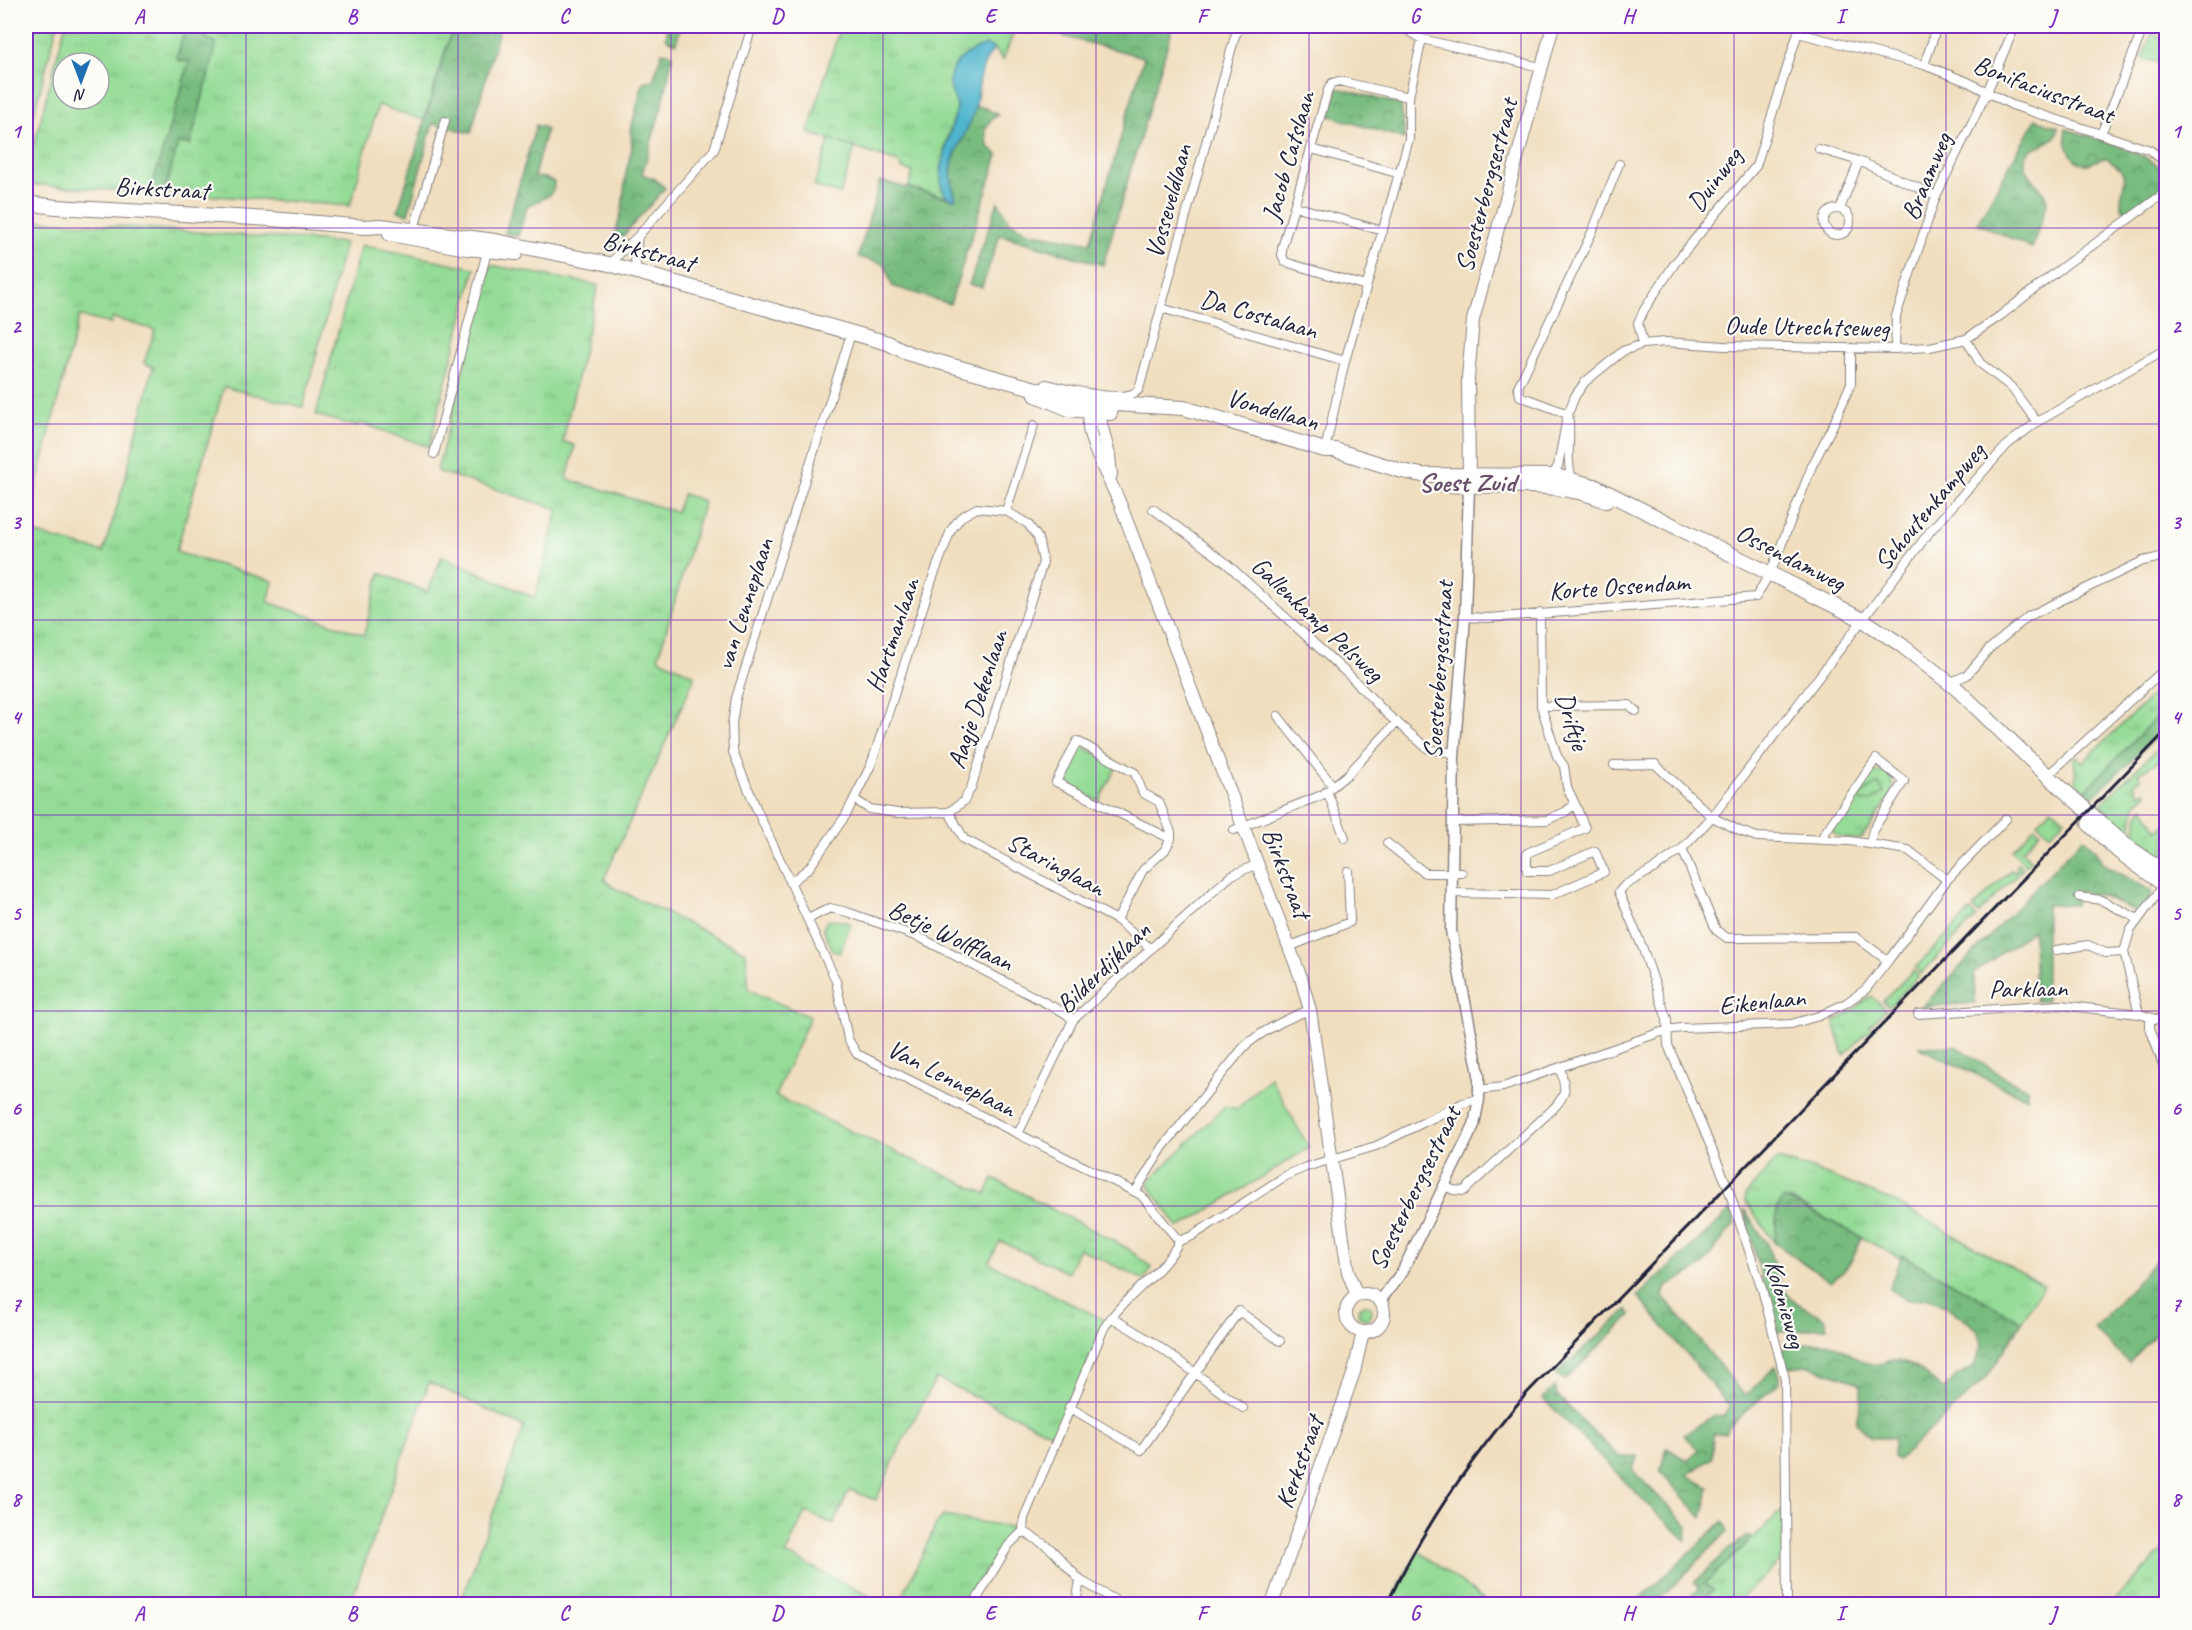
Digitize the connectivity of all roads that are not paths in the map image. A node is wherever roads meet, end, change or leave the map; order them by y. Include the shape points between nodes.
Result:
1 (752, 26) edge
2 (1241, 26) edge
3 (1400, 26) edge
4 (1553, 26) edge
5 (1930, 26) edge
6 (2015, 26) edge
7 (2144, 26) edge
8 (1799, 29) edge
9 (1422, 39) junction
10 (1924, 65) junction
11 (1540, 67) junction
12 (1987, 92) junction
13 (1409, 97) junction
14 (445, 121) dead end
15 (2101, 134) junction
16 (1311, 148) junction
17 (1819, 149) dead end
18 (1860, 161) junction
19 (2166, 163) edge
20 (1619, 164) dead end
21 (1400, 174) junction
22 (2166, 192) edge
23 (1936, 196) junction
24 (26, 204) edge
25 (1294, 206) junction
26 (1840, 210) dead end
27 (369, 227) junction
28 (414, 229) junction
29 (1383, 231) junction
30 (459, 233) junction
31 (638, 236) junction
32 (434, 243) junction
33 (493, 243) junction
34 (467, 248) junction
35 (609, 264) junction
36 (637, 271) junction
37 (1366, 286) junction
38 (1161, 308) junction
39 (850, 338) junction
40 (1966, 339) junction
41 (1643, 344) junction
42 (1851, 349) junction
43 (1895, 349) junction
44 (2166, 349) edge
45 (1345, 361) junction
46 (1046, 384) dead end
47 (1095, 409) junction
48 (1568, 414) junction
49 (2037, 422) junction
50 (1034, 425) dead end
51 (1324, 450) junction
52 (434, 454) dead end
53 (1552, 476) junction
54 (1572, 479) junction
55 (1469, 481) junction
56 (1153, 509) dead end
57 (1006, 512) junction
58 (2166, 556) edge
59 (1768, 576) junction
60 (1540, 613) junction
61 (1465, 617) junction
62 (1859, 623) junction
63 (2166, 668) edge
64 (1949, 682) junction
65 (1541, 706) junction
66 (1636, 711) dead end
67 (1278, 716) dead end
68 (1397, 722) junction
69 (1455, 753) junction
70 (1614, 765) dead end
71 (2045, 778) junction
72 (1330, 789) junction
73 (854, 800) junction
74 (1575, 804) junction
75 (949, 812) junction
76 (1712, 817) junction
77 (2006, 819) dead end
78 (1453, 822) junction
79 (1239, 829) junction
80 (1345, 838) dead end
81 (1171, 839) junction
82 (1822, 839) junction
83 (1387, 843) dead end
84 (1870, 843) junction
85 (1682, 849) junction
86 (1258, 864) junction
87 (1348, 871) dead end
88 (1456, 873) junction
89 (1947, 880) junction
90 (2166, 881) edge
91 (790, 883) junction
92 (1619, 892) joint
93 (1451, 893) junction
94 (2079, 897) dead end
95 (808, 919) junction
96 (2138, 919) junction
97 (1117, 920) junction
98 (1289, 947) junction
99 (1151, 949) junction
100 (2056, 950) dead end
101 (2124, 952) junction
102 (1888, 962) junction
103 (1310, 1010) junction
104 (1918, 1014) dead end
105 (2139, 1014) junction
106 (2150, 1018) junction
107 (1073, 1020) junction
108 (2166, 1022) edge
109 (1667, 1030) junction
110 (1560, 1068) junction
111 (2166, 1073) edge
112 (1479, 1095) junction
113 (1018, 1134) junction
114 (1331, 1159) junction
115 (1444, 1186) junction
116 (1135, 1192) junction
117 (1179, 1241) junction
118 (1357, 1296) junction
119 (1380, 1301) junction
120 (1111, 1317) junction
121 (1363, 1332) junction
122 (1280, 1341) dead end
123 (1195, 1373) junction
124 (1069, 1407) junction
125 (1243, 1408) dead end
126 (1023, 1531) junction
127 (1080, 1580) junction
128 (974, 1605) edge
129 (1076, 1605) edge
130 (1122, 1605) edge
131 (1272, 1605) edge
132 (1787, 1605) edge

1 - 31 street via 714,150
2 - 38 street, Vosseveldlaan via 1235,36
3 - 9 street
4 - 11 main road, Soesterbergsestraat
5 - 10 street via 1934,36
6 - 12 street, Braamweg
7 - 15 street
8 - 10 street, Bonifaciusstraat
8 - 41 street, Duinweg via 1756,166 1654,294 1638,323
9 - 11 street
9 - 13 street
10 - 12 street, Bonifaciusstraat
11 - 55 main road, Soesterbergsestraat via 1473,320
12 - 15 street, Bonifaciusstraat via 2012,105
12 - 23 street, Braamweg
13 - 16 street, Jacob Catslaan via 1339,81 1332,83
13 - 21 street via 1409,139
14 - 28 street
15 - 19 street, Bonifaciusstraat via 2150,150
16 - 21 street
16 - 25 street, Jacob Catslaan
17 - 18 street
18 - 23 street
18 - 26 street
20 - 48 street via 1593,230 1518,387 1520,396
21 - 29 street
22 - 40 street
23 - 43 street, Braamweg via 1896,316
24 - 27 main road, Birkstraat
25 - 29 street
25 - 37 street, Jacob Catslaan via 1282,248 1285,262
27 - 28 main road, Birkstraat
27 - 32 main road, Birkstraat
28 - 30 main road, Birkstraat
29 - 37 street
30 - 32 street via 452,242
30 - 33 main road, Birkstraat
30 - 34 street
31 - 35 street
31 - 36 street
32 - 34 main road, Birkstraat
33 - 34 main road, Birkstraat
33 - 35 main road, Birkstraat
33 - 39 main road, Birkstraat via 521,254 614,273
33 - 52 street
35 - 36 main road, Birkstraat
36 - 39 main road, Birkstraat
37 - 45 street
38 - 45 street, Da Costalaan
38 - 46 street, Vosseveldlaan via 1139,389 1132,395 1097,394
39 - 47 main road, Birkstraat via 888,343 910,354 1022,386 1070,409
39 - 91 street, van Lenneplaan via 736,698 732,724 733,752
40 - 43 street, Oude Utrechtseweg via 1930,348
40 - 49 street via 1980,363 2011,387
41 - 42 street, Oude Utrechtseweg
41 - 48 street, Oude Utrechtseweg via 1623,351 1585,382
42 - 43 street, Oude Utrechtseweg
42 - 59 street via 1851,383 1812,466
44 - 49 street, Schoutenkampweg
45 - 51 street
47 - 51 main road, Vondellaan via 1208,415
47 - 79 main road, Birkstraat via 1109,455 1111,482
48 - 53 street, Oude Utrechtseweg via 1558,466
48 - 54 street, Oude Utrechtseweg via 1568,468
49 - 62 street, Schoutenkampweg via 2008,444 1938,522
50 - 57 street
51 - 55 main road, Vondellaan via 1402,471
53 - 54 main road, Ossendamweg
53 - 55 main road, Ossendamweg
54 - 59 main road, Ossendamweg via 1594,486
55 - 59 main road, Ossendamweg via 1594,496
55 - 61 street, Soesterbergsestraat
56 - 68 street, Gallenkamp Pelsweg via 1225,562
57 - 73 street, Hartmanlaan via 977,508 962,517 951,531 871,765
57 - 75 street, Aagje Dekenlaan via 1029,524 1038,537 1043,562 970,788 964,801
58 - 64 street via 2143,561 2029,616 1989,649 1967,675
59 - 60 street, Korte Ossendam via 1756,597
59 - 62 main road, Ossendamweg
60 - 61 street, Korte Ossendam
60 - 65 street, Driftje
61 - 69 street, Soesterbergsestraat
62 - 64 main road, Ossendamweg via 1900,644
62 - 71 main road, Ossendamweg via 1938,684
62 - 76 street, Schoutenkampweg
63 - 71 street
64 - 71 main road, Ossendamweg
65 - 66 street via 1629,705
65 - 74 street, Driftje
67 - 72 street
68 - 69 street, Gallenkamp Pelsweg via 1429,749
68 - 72 street
69 - 78 street, Soesterbergsestraat
70 - 76 street via 1656,764
71 - 90 main road via 2118,851
72 - 79 street
72 - 80 street
73 - 75 street via 869,809 898,813
73 - 91 street, Hartmanlaan via 808,868
74 - 78 street via 1547,820
74 - 93 street, Driftje via 1585,828 1527,853 1527,872 1549,871 1595,851 1604,872 1552,895
75 - 97 street, Staringlaan via 964,839
76 - 82 street via 1757,837
76 - 85 street, Schoutenkampweg
77 - 89 street, Eikenlaan
78 - 88 street, Soesterbergsestraat
79 - 86 main road, Birkstraat
81 - 81 street via 1159,802 1143,793 1135,774 1077,741 1056,782
81 - 97 street via 1143,870
82 - 84 street
82 - 84 street via 1876,759 1904,781 1873,830
83 - 88 street via 1425,873
84 - 89 street via 1908,850
85 - 92 street, Schoutenkampweg
85 - 102 street via 1716,930 1727,938 1856,937
86 - 98 main road, Birkstraat
86 - 99 street, Bilderdijklaan via 1232,875
87 - 98 street via 1350,922
88 - 93 street, Soesterbergsestraat
89 - 102 street, Eikenlaan
90 - 96 street
91 - 95 street, Van Lenneplaan
92 - 109 street, Kolonieweg via 1643,950 1667,1019
93 - 112 street, Soesterbergsestraat via 1451,930 1476,1054
94 - 96 street via 2101,900
95 - 107 street, Betje Wolfflaan via 830,908 921,938
95 - 113 street, Van Lenneplaan via 836,981 848,1039 857,1054
96 - 101 street
97 - 99 street, Staringlaan
98 - 103 main road, Birkstraat
99 - 107 street, Bilderdijklaan
100 - 101 street, Parklaan via 2088,945 2106,953
101 - 105 street
102 - 109 street, Eikenlaan via 1866,989 1819,1016 1791,1024
103 - 114 main road, Birkstraat
103 - 116 street via 1244,1048 1163,1147
104 - 105 street, Parklaan via 2060,1005
105 - 106 street, Parklaan
106 - 108 street, Parklaan
106 - 111 street
107 - 113 street, Bilderdijklaan
109 - 110 street, Eikenlaan
109 - 132 street, Kolonieweg via 1668,1045 1727,1185 1762,1289 1785,1379
110 - 112 street, Eikenlaan
110 - 115 street via 1563,1098 1553,1109 1464,1191
112 - 114 street, Eikenlaan via 1376,1146
112 - 115 street, Soesterbergsestraat via 1474,1125
113 - 116 street, Van Lenneplaan
114 - 117 street, Eikenlaan via 1287,1175
114 - 118 main road, Birkstraat via 1348,1272
115 - 119 street, Soesterbergsestraat via 1402,1272
116 - 117 street, Van Lenneplaan
117 - 120 street via 1174,1252
118 - 119 main road via 1371,1295
118 - 121 main road via 1347,1307 1347,1318 1353,1328
119 - 121 main road via 1383,1320 1376,1329
120 - 123 street
120 - 124 street
121 - 131 main road, Kerkstraat via 1354,1372
122 - 123 street via 1239,1311
123 - 124 street via 1141,1450
123 - 125 street
124 - 126 street via 1024,1518
126 - 127 street via 1050,1548
126 - 128 street via 1008,1546
127 - 129 street
127 - 130 street

